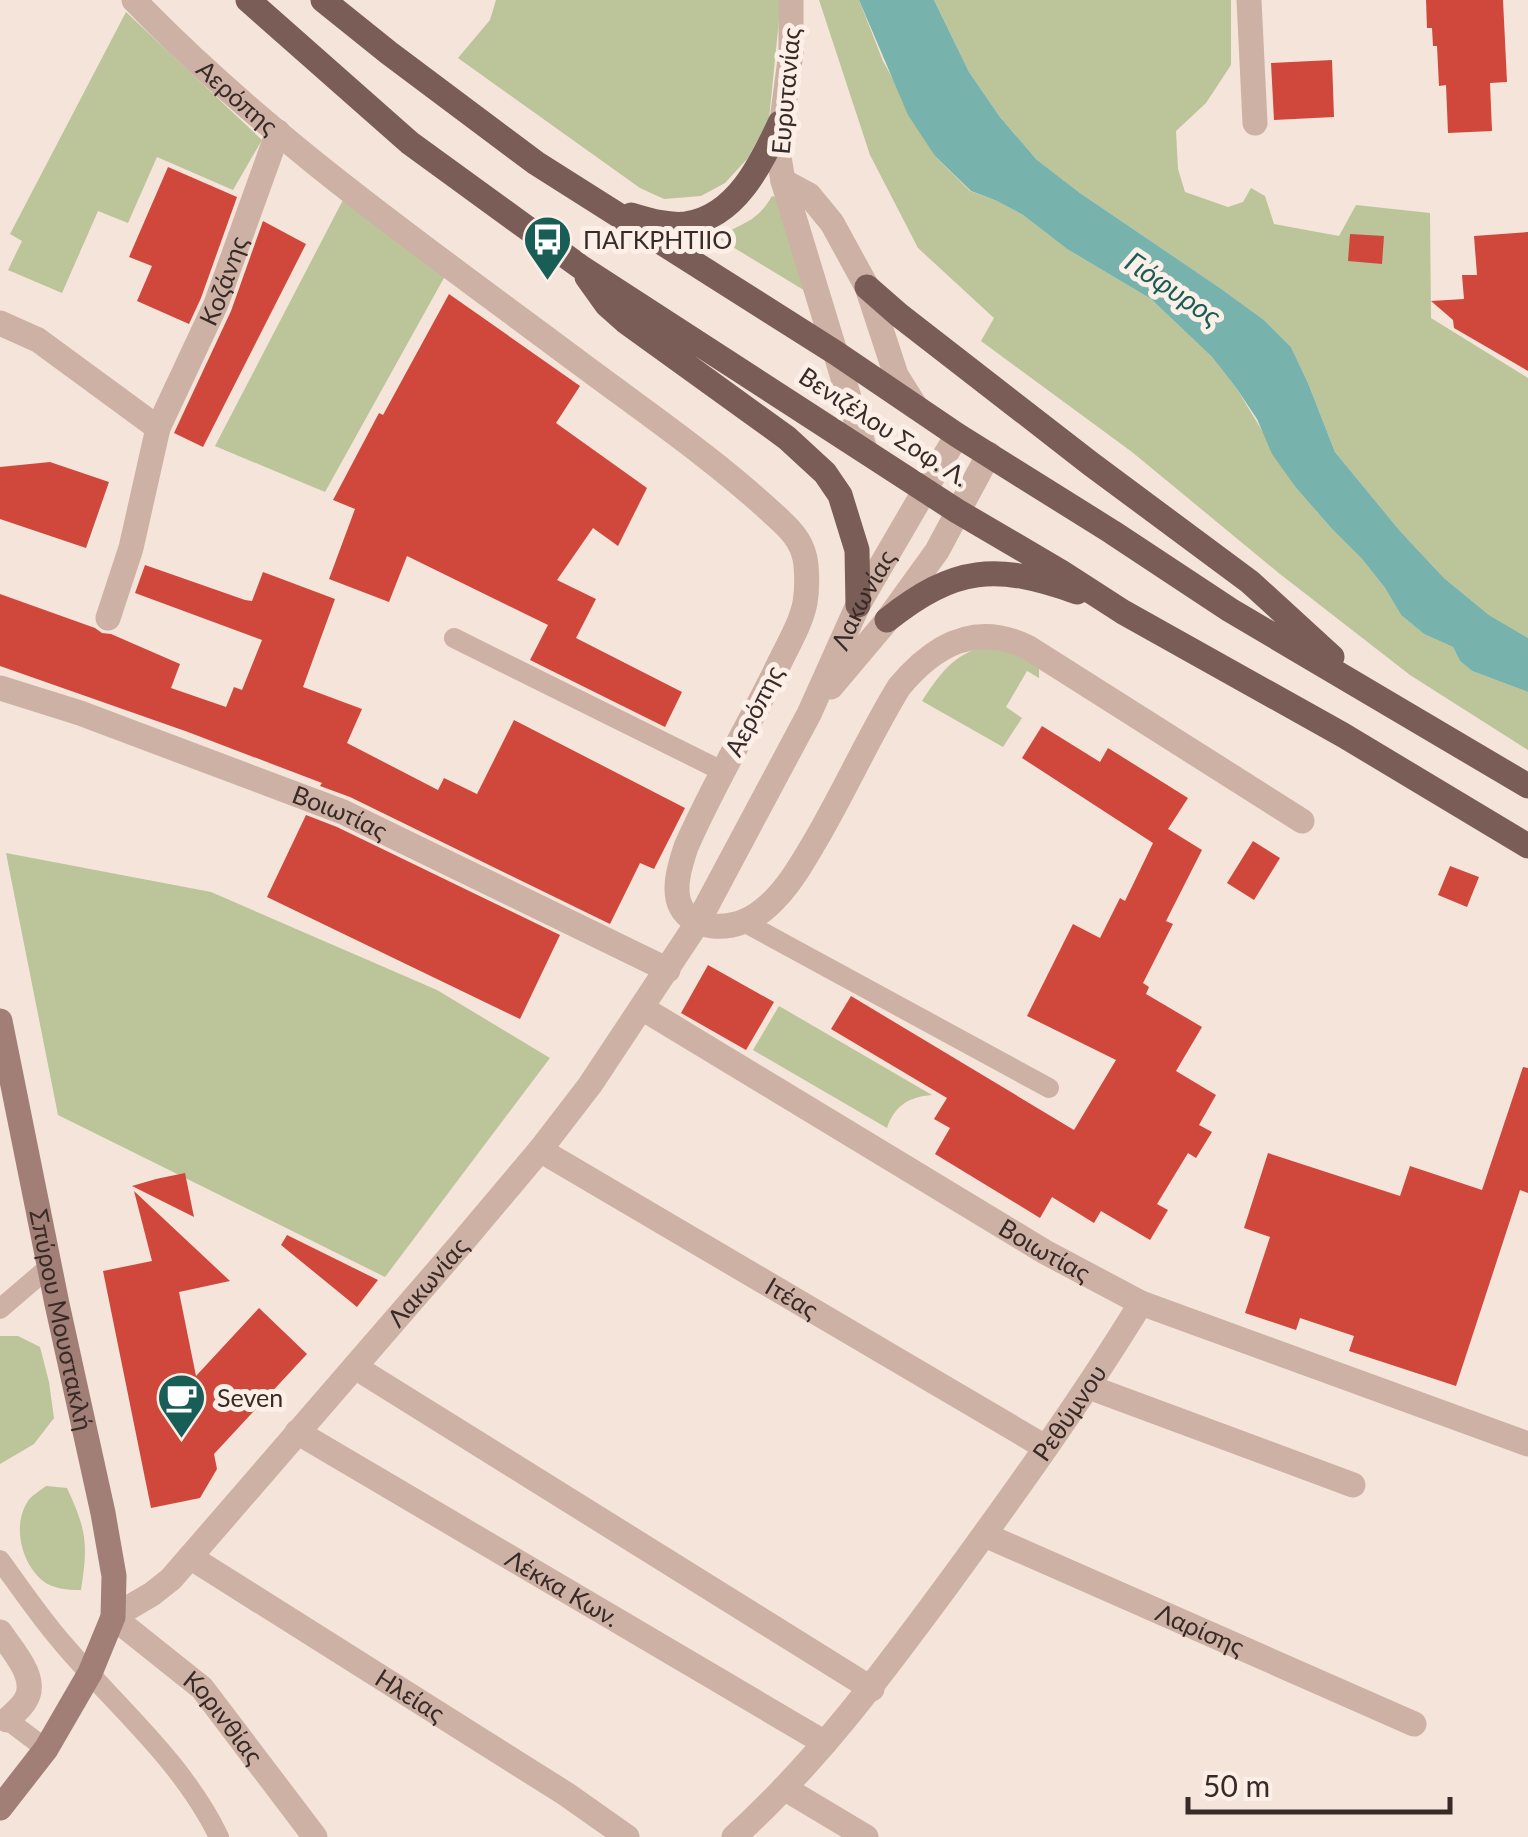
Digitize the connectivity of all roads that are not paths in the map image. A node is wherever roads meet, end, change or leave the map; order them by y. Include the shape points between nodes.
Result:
1 (134, 0) edge
2 (248, 0) edge
3 (324, 0) edge
4 (792, 0) edge
5 (1249, 0) edge
6 (780, 123) junction
7 (1255, 123) dead end
8 (278, 132) junction
9 (782, 181) junction
10 (608, 209) junction
11 (582, 268) junction
12 (867, 286) junction
13 (0, 323) edge
14 (836, 354) junction
15 (917, 409) junction
16 (158, 428) junction
17 (957, 435) junction
18 (865, 450) junction
19 (989, 454) junction
20 (926, 490) junction
21 (957, 511) junction
22 (858, 605) junction
23 (1123, 612) junction
24 (108, 618) dead end
25 (886, 620) junction
26 (454, 638) dead end
27 (0, 688) edge
28 (1370, 690) junction
29 (809, 714) junction
30 (724, 772) junction
31 (1528, 786) edge
32 (1302, 821) dead end
33 (1528, 846) edge
34 (698, 922) junction
35 (744, 922) junction
36 (668, 970) junction
37 (642, 1008) junction
38 (0, 1021) edge
39 (1049, 1088) dead end
40 (540, 1150) junction
41 (49, 1267) junction
42 (1142, 1304) junction
43 (0, 1309) edge
44 (354, 1367) junction
45 (1089, 1387) junction
46 (297, 1432) junction
47 (1528, 1444) edge
48 (1045, 1447) junction
49 (1353, 1485) dead end
50 (985, 1535) junction
51 (190, 1558) junction
52 (0, 1560) edge
53 (113, 1618) junction
54 (0, 1632) edge
55 (90, 1673) junction
56 (872, 1689) junction
57 (6, 1719) joint
58 (1414, 1724) dead end
59 (825, 1744) junction
60 (46, 1748) junction
61 (784, 1788) junction
62 (0, 1808) edge
63 (218, 1837) edge
64 (314, 1837) edge
65 (627, 1837) edge
66 (734, 1837) edge
67 (866, 1837) edge

1 - 8 street, Αερόπης
2 - 11 main road, Βενιζέλου Σοφ. Λ. via 410,143
3 - 10 main road, Βενιζέλου Σοφ. Λ. via 388,54
4 - 6 street, Ευρυτανίας
5 - 7 street
6 - 9 street, Ευρυτανίας
6 - 10 main road via 756,172 712,214 664,224
8 - 16 street, Κοζάνης via 216,304
8 - 30 street, Αερόπης via 683,440 799,540 804,605
9 - 12 street via 820,206
9 - 14 street, Ευρυτανίας
10 - 14 main road, Βενιζέλου Σοφ. Λ.
11 - 18 main road, Βενιζέλου Σοφ. Λ.
11 - 22 main road via 625,321 824,473 840,495 857,550
12 - 15 street via 896,375
12 - 28 main road via 1250,582
13 - 16 street via 38,340
14 - 15 main road, Βενιζέλου Σοφ. Λ.
14 - 18 street, Ευρυτανίας
15 - 17 main road, Βενιζέλου Σοφ. Λ.
16 - 24 street, Κοζάνης
17 - 19 main road, Βενιζέλου Σοφ. Λ.
17 - 20 street, Λακωνίας
18 - 20 main road, Βενιζέλου Σοφ. Λ.
19 - 21 street, Λακωνίας
19 - 28 main road, Βενιζέλου Σοφ. Λ. via 1230,610
20 - 21 main road, Βενιζέλου Σοφ. Λ.
20 - 22 street, Λακωνίας
21 - 23 main road, Βενιζέλου Σοφ. Λ.
21 - 25 street, Λακωνίας
22 - 29 street, Λακωνίας
23 - 25 main road via 1053,584 995,573 936,586
23 - 33 main road, Βενιζέλου Σοφ. Λ.
25 - 29 street, Λακωνίας
26 - 30 lane
27 - 36 street, Βοιωτίας via 343,812
28 - 31 main road, Βενιζέλου Σοφ. Λ.
29 - 34 street, Λακωνίας
30 - 34 street, Αερόπης via 680,869 680,906
32 - 35 street via 1030,648 974,636 935,654 898,688 794,877
34 - 35 street
34 - 36 street, Λακωνίας
35 - 39 lane
36 - 37 street, Λακωνίας
37 - 40 street, Λακωνίας
37 - 42 street, Βοιωτίας
38 - 41 main road, Σπύρου Μουστακλή
40 - 44 street, Λακωνίας
40 - 48 street, Ιτέας
41 - 43 lane
41 - 53 main road, Σπύρου Μουστακλή via 104,1513
42 - 45 street, Ρεθύμνου
42 - 47 street
44 - 46 street, Λακωνίας
44 - 56 street
45 - 48 street, Ρεθύμνου
45 - 49 street
46 - 51 street, Λακωνίας
46 - 59 street, Λέκκα Κων.
48 - 50 street, Ρεθύμνου
50 - 56 street, Ρεθύμνου
50 - 58 street, Λαρίσης
51 - 53 street, Λακωνίας via 152,1594
51 - 65 street, Ηλείας
52 - 55 lane
53 - 55 main road
53 - 64 street, Κορινθίας via 202,1688
54 - 57 street via 30,1687 26,1701
55 - 60 main road
55 - 63 lane via 192,1790
56 - 59 street, Ρεθύμνου
57 - 60 lane
59 - 61 street, Ρεθύμνου
60 - 62 main road
61 - 66 street, Ρεθύμνου
61 - 67 street

